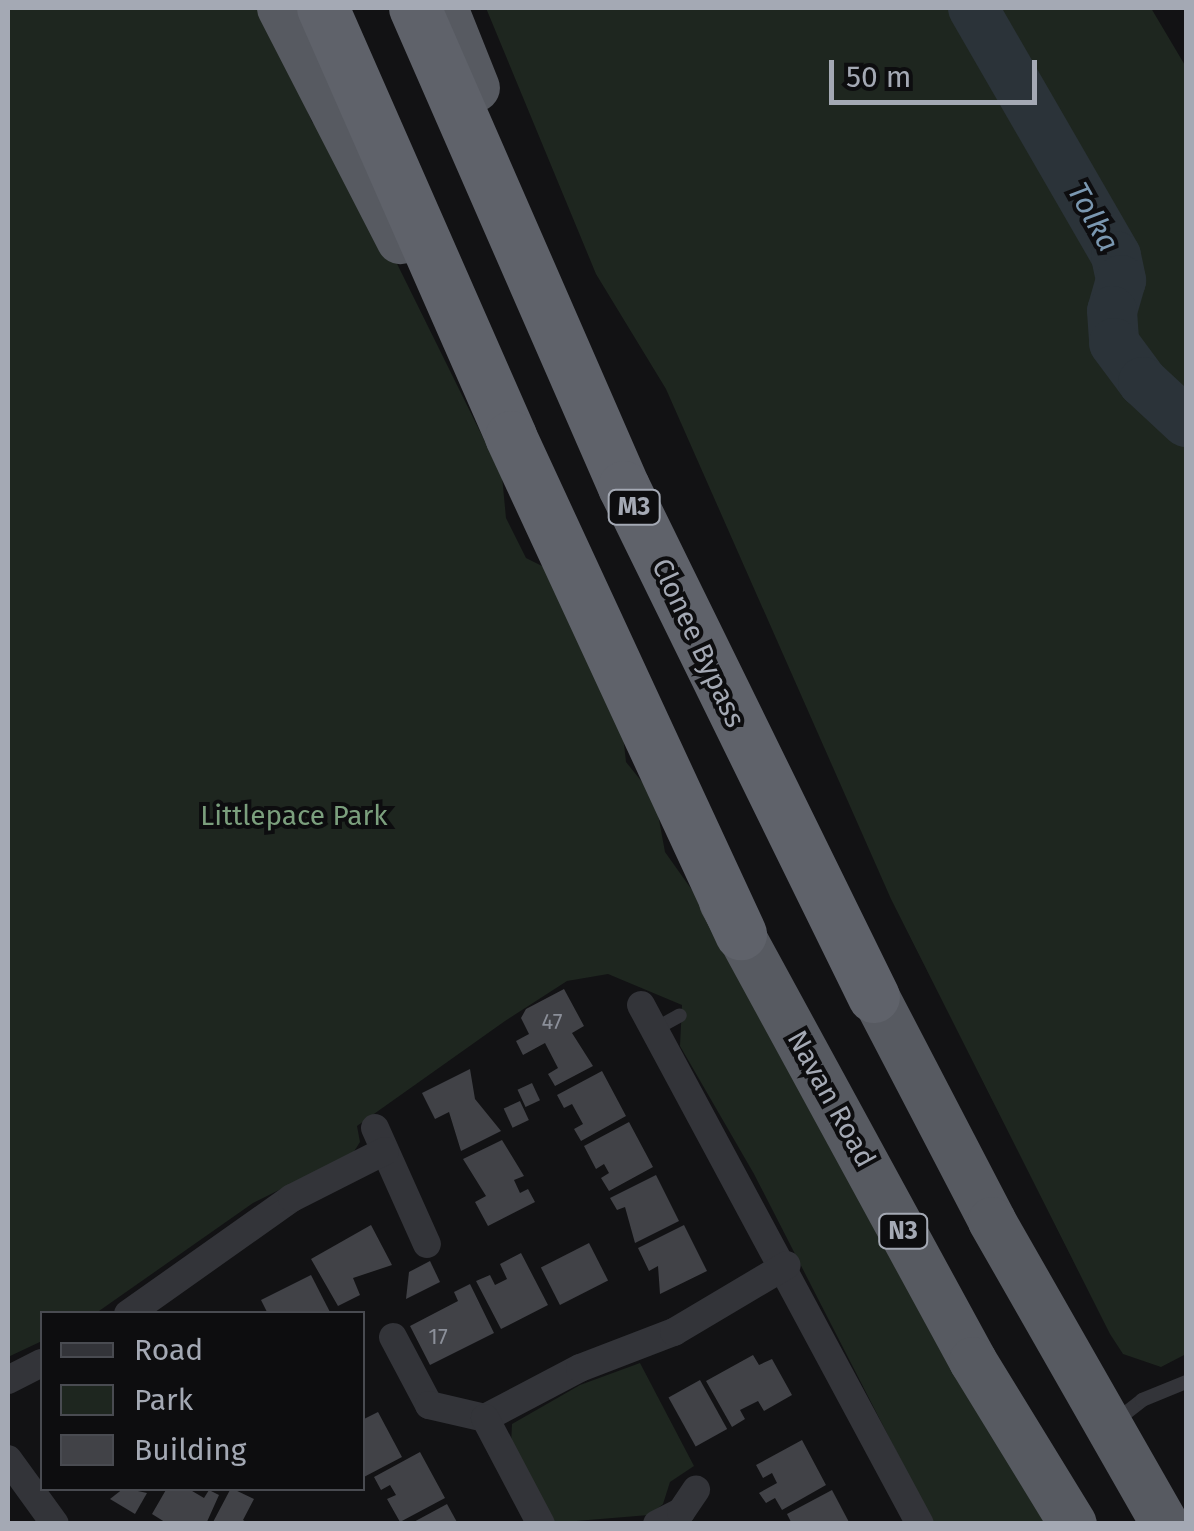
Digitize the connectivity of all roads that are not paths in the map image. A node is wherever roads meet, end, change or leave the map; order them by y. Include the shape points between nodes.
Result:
1 (281, 8) edge
2 (323, 8) edge
3 (415, 8) edge
4 (444, 8) edge
5 (741, 934) junction
6 (874, 997) junction
7 (659, 1016) dead end
8 (427, 1244) dead end
9 (786, 1265) junction
10 (132, 1311) edge
11 (393, 1337) dead end
12 (40, 1364) edge
13 (8, 1380) edge
14 (1186, 1382) edge
15 (485, 1418) junction
16 (1109, 1426) junction
17 (8, 1459) edge
18 (696, 1490) dead end
19 (55, 1524) edge
20 (541, 1524) edge
21 (657, 1524) edge
22 (920, 1524) edge
23 (1074, 1524) edge
24 (1165, 1524) edge

1 - 5 highway, Navan Road via 404,250 654,781
2 - 5 highway via 511,438
3 - 6 highway, Clonee Bypass / M3 via 624,487
4 - 6 highway via 644,494
5 - 23 highway, Navan Road / N3 via 973,1361
6 - 16 highway
7 - 9 street
8 - 10 street via 380,1139
9 - 15 street via 674,1332 580,1368
9 - 22 street
11 - 15 street via 429,1405
12 - 13 street
14 - 16 lane via 1142,1400
15 - 20 street
16 - 24 highway
17 - 19 street
18 - 21 street via 681,1512

